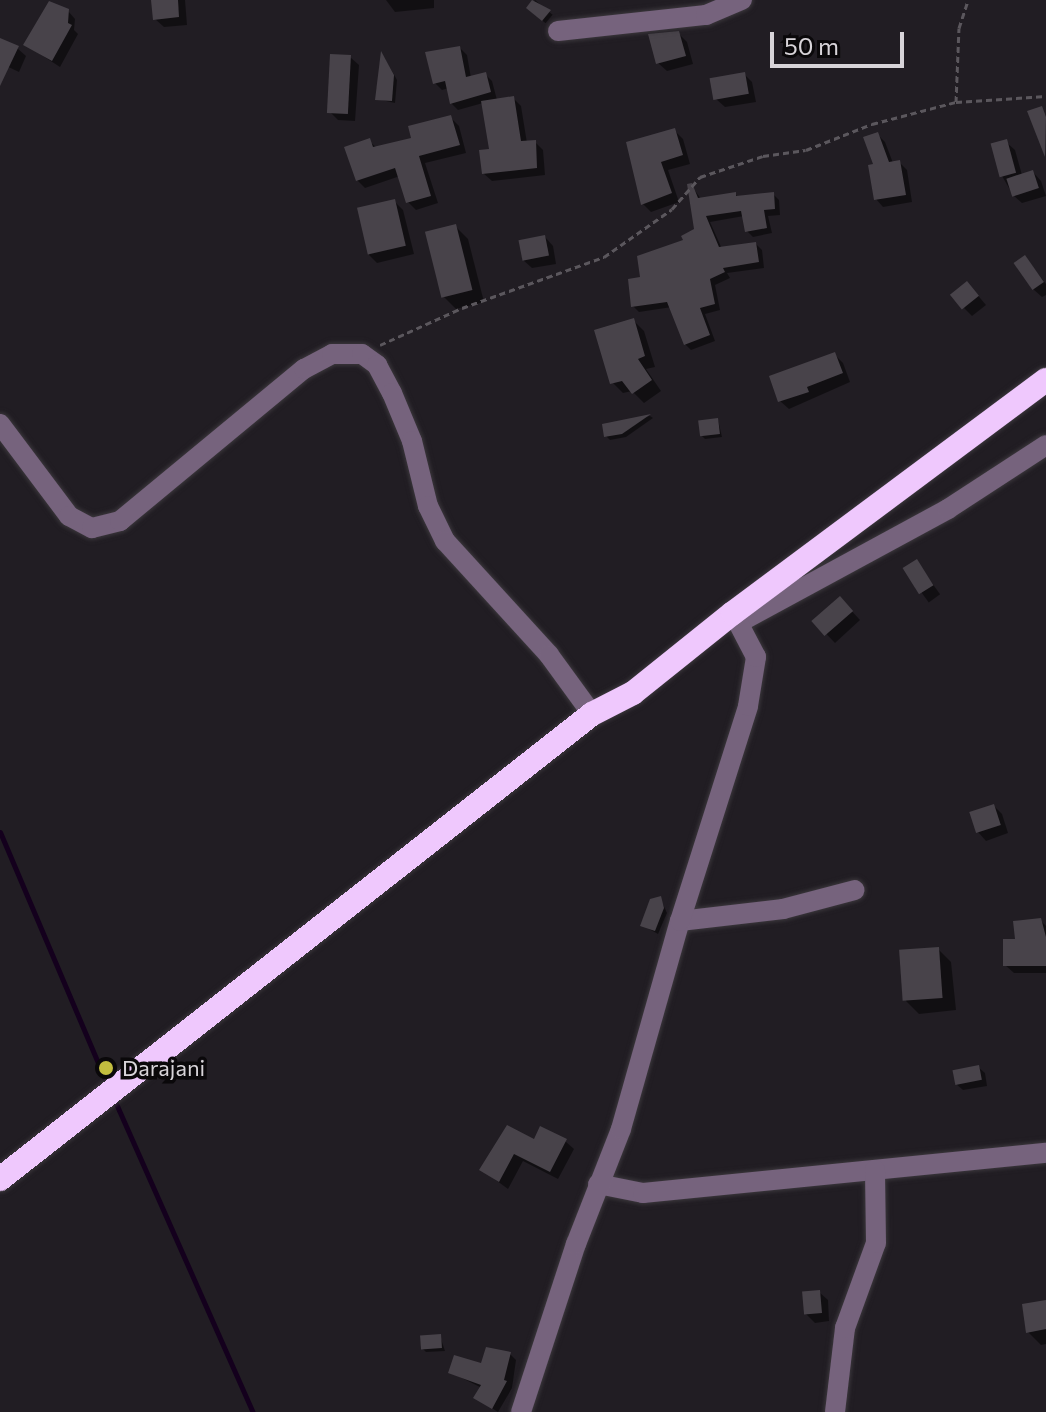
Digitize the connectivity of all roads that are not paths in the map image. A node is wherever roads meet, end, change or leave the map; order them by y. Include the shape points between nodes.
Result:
1 (742, 0) edge
2 (676, 8) edge
3 (558, 31) dead end
4 (1046, 380) edge
5 (0, 424) edge
6 (1046, 445) edge
7 (737, 618) junction
8 (592, 714) junction
9 (855, 890) dead end
10 (680, 921) junction
11 (1046, 1153) edge
12 (875, 1170) junction
13 (0, 1179) edge
14 (598, 1184) junction
15 (521, 1412) edge
16 (835, 1412) edge

1 - 2 street via 718,12
2 - 3 street
4 - 7 highway
5 - 8 street via 69,516 92,528 120,521 304,369 332,354 362,354 377,365 392,393 412,441 428,506 445,541 549,655
6 - 7 street via 948,509
7 - 8 highway via 633,693
7 - 10 street via 757,670
8 - 13 highway
9 - 10 street via 783,909
10 - 14 street via 621,1129
11 - 12 street
12 - 14 street via 643,1193
12 - 16 street via 876,1243 845,1328
14 - 15 street

